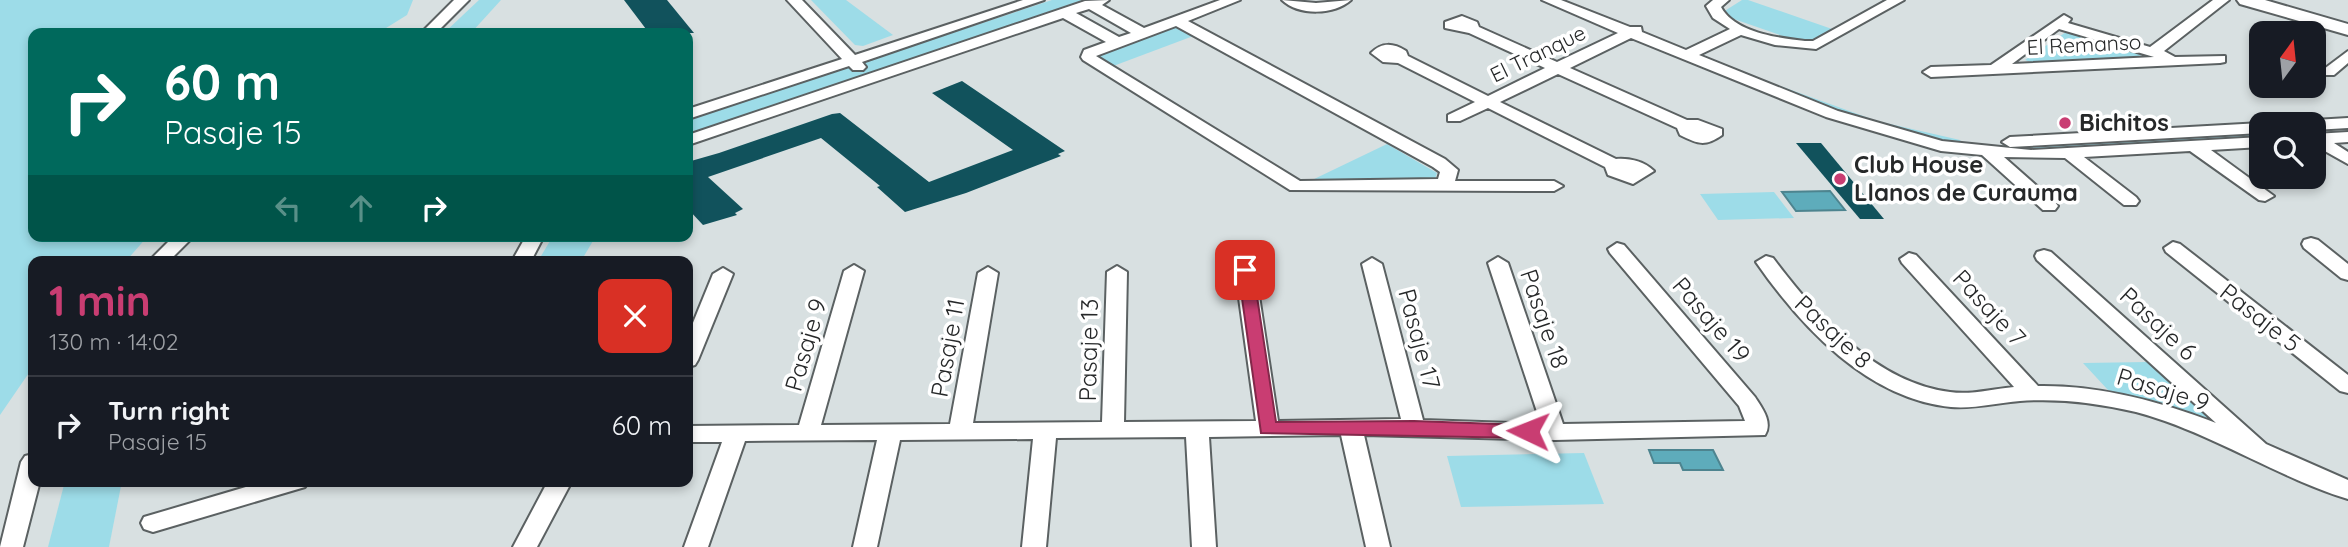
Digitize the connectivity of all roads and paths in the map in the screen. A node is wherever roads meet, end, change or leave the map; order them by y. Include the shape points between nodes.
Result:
1 (463, 0) edge
2 (794, 0) edge
3 (1037, 0) edge
4 (1233, 0) edge
5 (1289, 0) edge
6 (1344, 0) edge
7 (1549, 0) edge
8 (1572, 0) edge
9 (1722, 0) edge
10 (1897, 0) edge
11 (2222, 0) edge
12 (2246, 0) edge
13 (1096, 2) edge
14 (1315, 9) junction
15 (1065, 13) junction
16 (1298, 19) dead end
17 (1177, 21) junction
18 (433, 28) edge
19 (1471, 29) dead end
20 (1742, 29) junction
21 (2348, 30) edge
22 (1634, 31) junction
23 (1142, 33) junction
24 (1118, 42) junction
25 (2153, 52) junction
26 (1691, 53) junction
27 (2348, 55) edge
28 (1400, 58) dead end
29 (2220, 59) dead end
30 (853, 60) junction
31 (2180, 61) junction
32 (1557, 68) junction
33 (1991, 71) junction
34 (1931, 72) dead end
35 (2329, 72) dead end
36 (881, 75) junction
37 (1488, 101) junction
38 (693, 112) edge
39 (1454, 118) dead end
40 (2348, 123) edge
41 (1684, 125) dead end
42 (2249, 129) edge
43 (2326, 130) edge
44 (2326, 135) edge
45 (2348, 137) edge
46 (693, 138) edge
47 (2249, 143) edge
48 (2326, 143) edge
49 (1983, 146) junction
50 (2194, 146) junction
51 (2070, 154) junction
52 (2348, 159) edge
53 (1613, 164) dead end
54 (1440, 186) junction
55 (1555, 186) dead end
56 (2265, 196) dead end
57 (2130, 201) dead end
58 (2049, 206) dead end
59 (179, 242) edge
60 (2311, 244) dead end
61 (2173, 248) dead end
62 (1618, 249) dead end
63 (163, 256) edge
64 (2044, 256) dead end
65 (1909, 259) dead end
66 (1766, 261) dead end
67 (1497, 263) dead end
68 (1372, 264) dead end
69 (1245, 270) dead end
70 (854, 271) dead end
71 (1117, 272) dead end
72 (988, 273) dead end
73 (723, 274) dead end
74 (2348, 274) edge
75 (693, 348) edge
76 (2348, 386) edge
77 (2032, 393) junction
78 (1951, 400) joint
79 (1414, 427) junction
80 (1351, 428) junction
81 (1197, 429) junction
82 (1268, 429) junction
83 (1113, 430) junction
84 (1045, 431) junction
85 (890, 432) junction
86 (960, 432) junction
87 (1555, 432) junction
88 (808, 433) junction
89 (693, 434) edge
90 (736, 434) junction
91 (2269, 456) junction
92 (28, 481) edge
93 (276, 487) edge
94 (556, 487) edge
95 (2348, 490) edge
96 (153, 523) dead end
97 (11, 547) edge
98 (524, 547) edge
99 (696, 547) edge
100 (865, 547) edge
101 (1034, 547) edge
102 (1203, 547) edge
103 (1378, 547) edge

1 - 18 street
2 - 30 street
3 - 30 street
4 - 17 street
5 - 14 street
6 - 14 street
7 - 22 street
8 - 22 street
9 - 20 street via 1713,6 1714,11
10 - 20 street via 1816,45 1787,44
11 - 25 street, El Remanso
12 - 21 street
13 - 15 street
13 - 23 street
14 - 16 street
15 - 24 street
15 - 36 street
17 - 23 street
17 - 54 street via 1439,163 1449,170
19 - 32 street
20 - 26 street
22 - 26 street
22 - 32 street, El Tranque
23 - 24 street
24 - 54 street via 1089,53 1089,60 1296,186
25 - 31 street, El Remanso
25 - 33 street, El Remanso via 2061,22
26 - 49 street via 1874,128 1930,143
27 - 35 street
28 - 37 street
29 - 31 street, El Remanso
30 - 36 street via 862,70
30 - 38 street
31 - 33 street, El Remanso
32 - 37 street, El Tranque
32 - 41 street
33 - 34 street, El Remanso
36 - 46 street
37 - 39 street, El Tranque
37 - 53 street
40 - 43 street
42 - 49 street
44 - 45 street
47 - 50 street
48 - 52 street
49 - 51 street
49 - 58 street
50 - 51 street
50 - 56 street
51 - 57 street
54 - 55 street
59 - 63 street
60 - 74 street
61 - 76 street, Pasaje 5
62 - 87 street, Pasaje 19 via 1746,402 1757,429
64 - 91 street, Pasaje 6
65 - 77 street, Pasaje 7
66 - 78 street, Pasaje 8 via 1781,283 1861,363 1914,393
67 - 87 street, Pasaje 18
68 - 79 street, Pasaje 17
69 - 82 street
70 - 88 street, Pasaje 9
71 - 83 street, Pasaje 13
72 - 86 street, Pasaje 11
73 - 75 street
77 - 78 street, Pasaje 9
77 - 91 street, Pasaje 9 via 2112,399 2167,414
79 - 80 street
79 - 87 street
80 - 82 street
80 - 103 street
81 - 82 street
81 - 83 street
81 - 102 street
83 - 84 street
84 - 86 street
84 - 101 street
85 - 86 street
85 - 88 street
85 - 100 street
88 - 90 street
89 - 90 street
90 - 99 street
91 - 95 street, Pasaje 9
92 - 97 street
93 - 96 street
94 - 98 street

